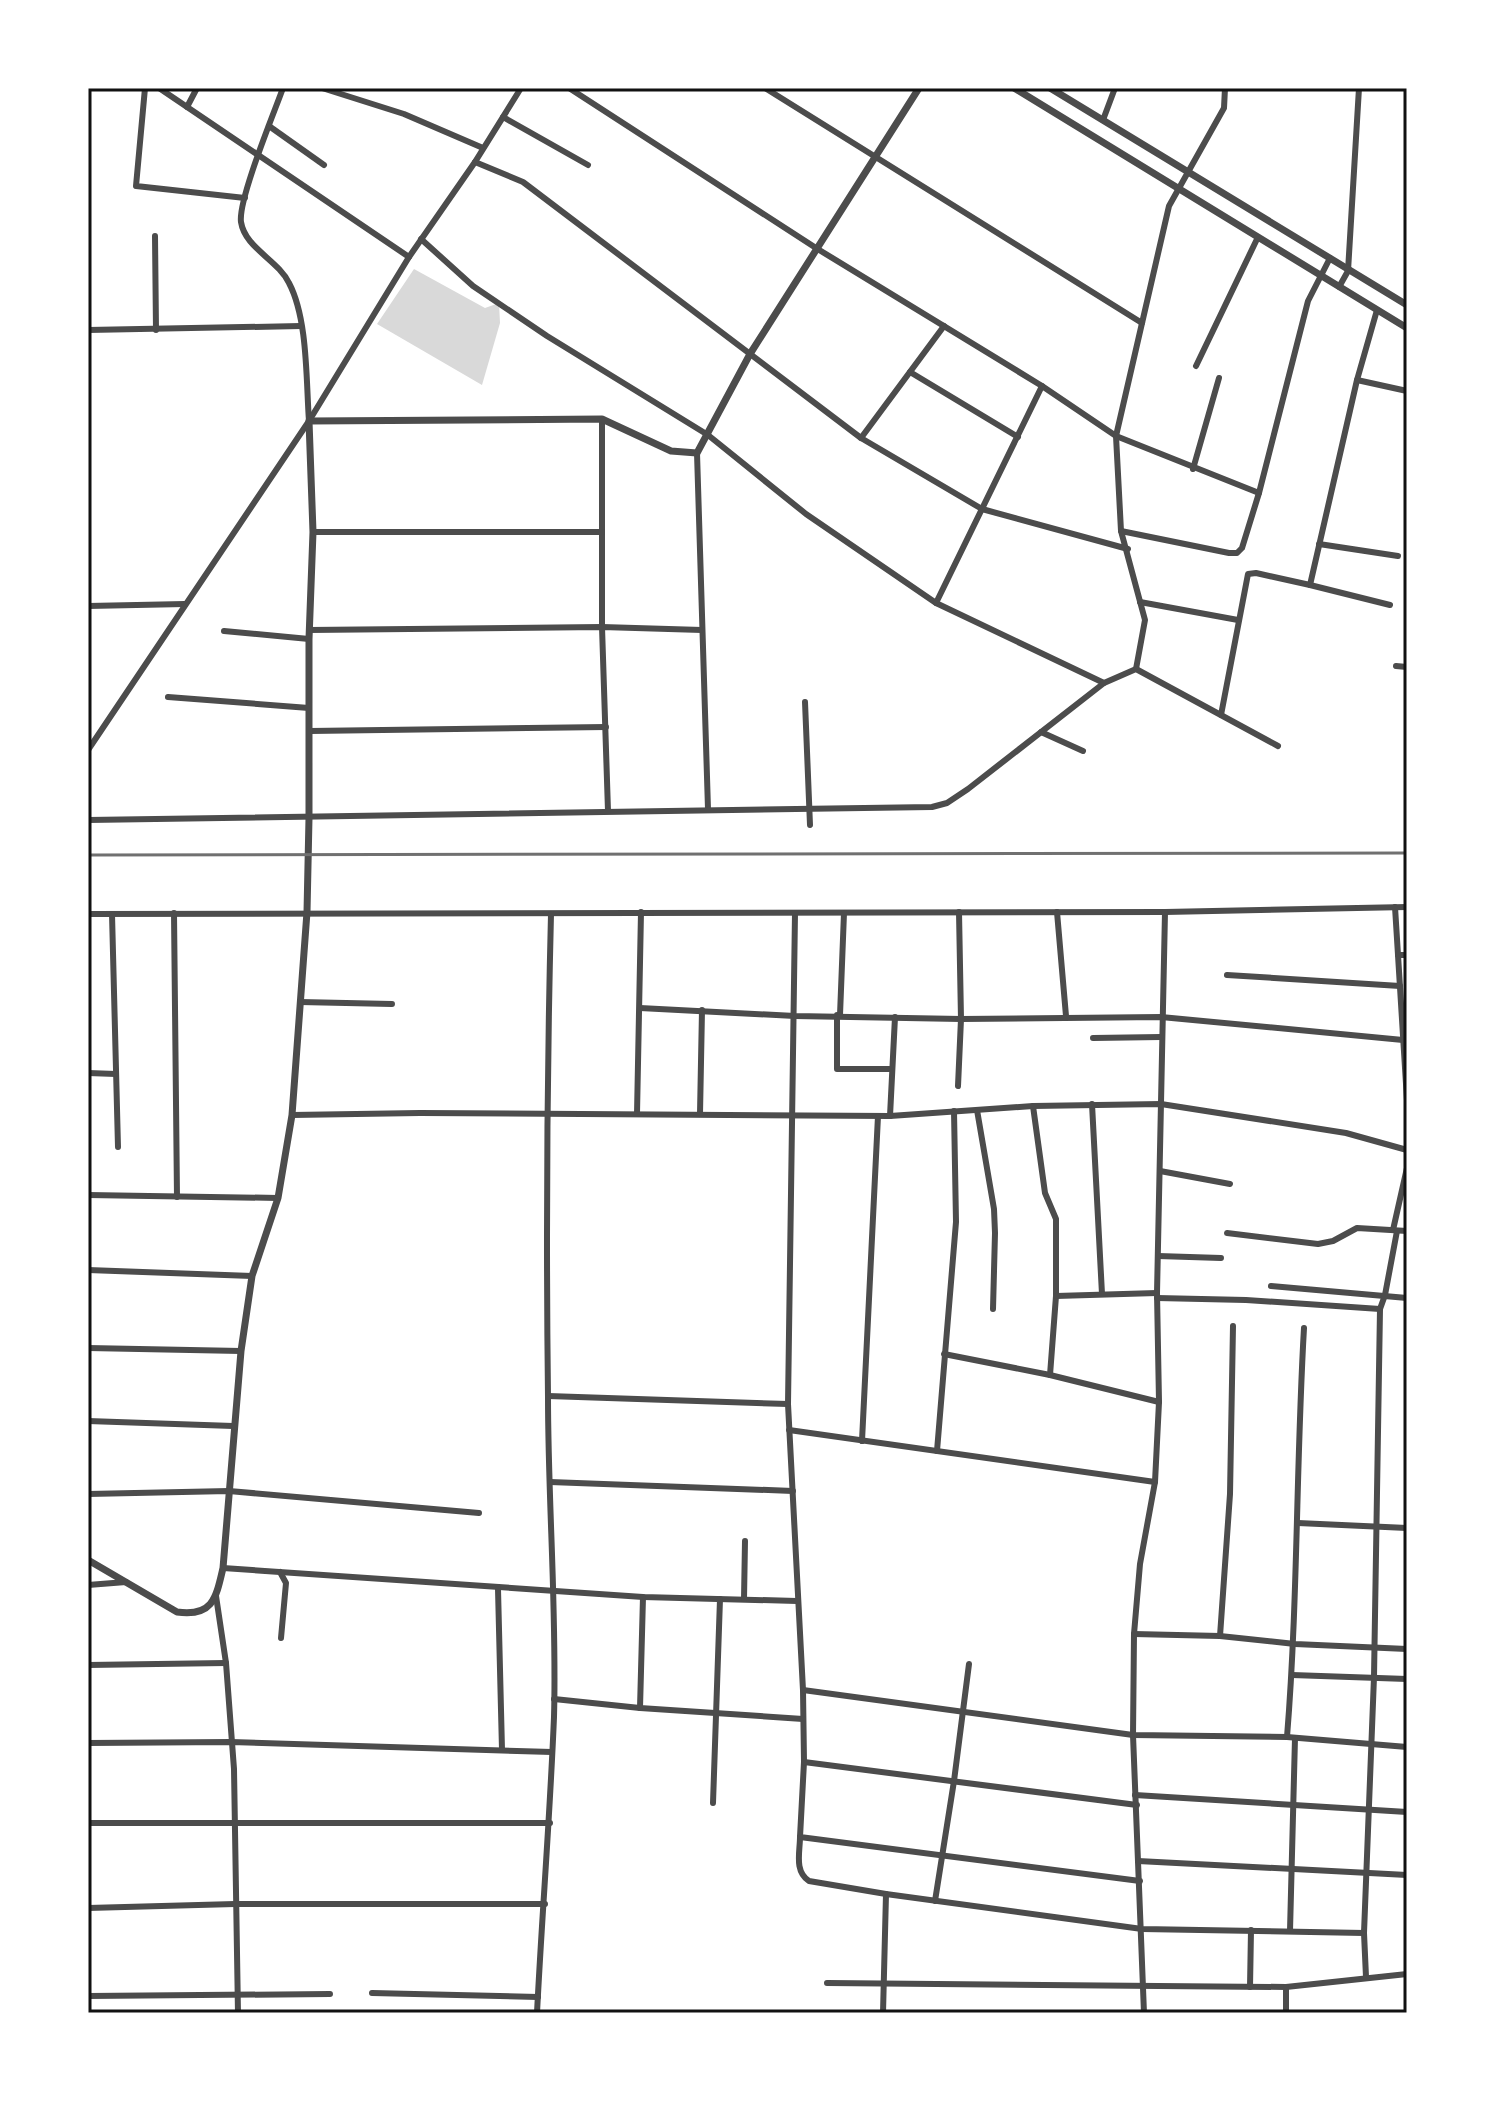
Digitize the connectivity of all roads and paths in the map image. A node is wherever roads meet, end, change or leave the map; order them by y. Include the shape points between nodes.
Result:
1 (159, 88) edge
2 (197, 88) edge
3 (283, 88) edge
4 (322, 88) edge
5 (521, 88) edge
6 (569, 88) edge
7 (765, 88) edge
8 (919, 88) edge
9 (1014, 88) edge
10 (1050, 88) edge
11 (1115, 88) edge
12 (1225, 88) edge
13 (1359, 88) edge
14 (144, 89) edge
15 (187, 107) junction
16 (503, 117) junction
17 (1103, 120) junction
18 (269, 126) junction
19 (483, 148) junction
20 (259, 156) junction
21 (873, 157) junction
22 (475, 162) junction
23 (324, 165) dead end
24 (588, 165) dead end
25 (1189, 172) junction
26 (1180, 188) junction
27 (245, 198) junction
28 (155, 236) dead end
29 (1258, 237) junction
30 (421, 239) junction
31 (816, 248) junction
32 (409, 257) junction
33 (1330, 258) junction
34 (1348, 271) junction
35 (1320, 275) junction
36 (1339, 287) junction
37 (1407, 305) edge
38 (1377, 310) junction
39 (1142, 323) junction
40 (301, 326) junction
41 (944, 326) junction
42 (1407, 328) edge
43 (88, 330) edge
44 (156, 330) junction
45 (750, 354) junction
46 (1196, 366) dead end
47 (910, 372) junction
48 (1219, 378) dead end
49 (1357, 380) junction
50 (1042, 386) junction
51 (1407, 391) edge
52 (602, 419) junction
53 (309, 421) junction
54 (708, 435) junction
55 (1116, 436) junction
56 (1018, 437) junction
57 (861, 438) junction
58 (697, 453) junction
59 (1193, 469) junction
60 (1259, 493) junction
61 (982, 509) junction
62 (1121, 531) junction
63 (313, 532) junction
64 (602, 532) junction
65 (1319, 544) junction
66 (1128, 549) junction
67 (1398, 556) dead end
68 (1310, 585) junction
69 (1140, 602) junction
70 (936, 603) junction
71 (185, 604) junction
72 (1390, 605) dead end
73 (88, 606) edge
74 (1238, 620) junction
75 (602, 627) junction
76 (702, 630) junction
77 (224, 631) dead end
78 (309, 634) junction
79 (1396, 666) dead end
80 (1407, 667) edge
81 (1136, 669) junction
82 (1104, 683) junction
83 (168, 697) dead end
84 (805, 702) dead end
85 (309, 708) junction
86 (1221, 715) junction
87 (606, 727) junction
88 (310, 731) junction
89 (1041, 732) junction
90 (1278, 746) dead end
91 (88, 750) edge
92 (1083, 751) dead end
93 (810, 808) junction
94 (708, 809) junction
95 (608, 811) junction
96 (309, 818) junction
97 (88, 820) edge
98 (810, 825) dead end
99 (1395, 907) junction
100 (1407, 907) edge
101 (307, 912) junction
102 (641, 912) junction
103 (959, 912) junction
104 (1057, 912) junction
105 (1165, 912) junction
106 (174, 913) junction
107 (795, 913) junction
108 (844, 913) junction
109 (88, 914) edge
110 (112, 914) junction
111 (551, 914) junction
112 (1398, 955) junction
113 (1407, 955) edge
114 (1227, 975) dead end
115 (1400, 986) junction
116 (300, 1002) junction
117 (392, 1004) dead end
118 (1404, 1006) edge
119 (640, 1008) junction
120 (702, 1010) junction
121 (839, 1015) junction
122 (795, 1016) junction
123 (1066, 1016) junction
124 (895, 1017) junction
125 (1161, 1017) junction
126 (961, 1019) junction
127 (1161, 1037) junction
128 (1093, 1038) dead end
129 (1403, 1040) junction
130 (892, 1069) junction
131 (88, 1073) edge
132 (116, 1074) junction
133 (958, 1086) dead end
134 (1407, 1100) edge
135 (1092, 1104) junction
136 (1161, 1104) junction
137 (1033, 1106) junction
138 (977, 1110) junction
139 (954, 1111) junction
140 (546, 1113) junction
141 (637, 1114) junction
142 (700, 1114) junction
143 (292, 1115) junction
144 (793, 1116) junction
145 (878, 1116) junction
146 (890, 1116) junction
147 (118, 1147) dead end
148 (1407, 1150) edge
149 (1407, 1168) edge
150 (1160, 1171) junction
151 (1230, 1184) dead end
152 (88, 1195) edge
153 (177, 1197) junction
154 (278, 1198) junction
155 (1395, 1230) junction
156 (1407, 1231) edge
157 (1227, 1233) dead end
158 (1158, 1256) junction
159 (1221, 1258) dead end
160 (88, 1270) edge
161 (252, 1276) junction
162 (1271, 1286) dead end
163 (1102, 1294) junction
164 (1157, 1295) junction
165 (1385, 1295) junction
166 (1056, 1296) junction
167 (1407, 1298) edge
168 (993, 1309) dead end
169 (1380, 1309) junction
170 (1233, 1326) dead end
171 (1304, 1328) dead end
172 (88, 1348) edge
173 (241, 1351) junction
174 (944, 1354) junction
175 (1050, 1375) junction
176 (548, 1396) junction
177 (1159, 1402) junction
178 (788, 1404) junction
179 (88, 1421) edge
180 (233, 1426) junction
181 (789, 1430) junction
182 (862, 1441) junction
183 (937, 1451) junction
184 (550, 1482) junction
185 (1155, 1482) junction
186 (229, 1491) junction
187 (793, 1491) junction
188 (88, 1494) edge
189 (479, 1513) dead end
190 (1298, 1523) junction
191 (1377, 1526) junction
192 (1407, 1528) edge
193 (745, 1541) dead end
194 (88, 1560) edge
195 (223, 1568) junction
196 (280, 1572) junction
197 (126, 1582) junction
198 (88, 1585) edge
199 (498, 1589) junction
200 (555, 1590) junction
201 (216, 1596) junction
202 (643, 1597) junction
203 (720, 1599) junction
204 (744, 1599) junction
205 (797, 1601) junction
206 (1134, 1634) junction
207 (1220, 1636) junction
208 (281, 1638) dead end
209 (1295, 1644) junction
210 (1374, 1649) junction
211 (1407, 1649) edge
212 (226, 1663) junction
213 (969, 1664) dead end
214 (88, 1665) edge
215 (1292, 1675) junction
216 (1374, 1677) junction
217 (1407, 1679) edge
218 (803, 1690) junction
219 (554, 1699) junction
220 (640, 1708) junction
221 (716, 1713) junction
222 (964, 1713) junction
223 (803, 1719) junction
224 (1133, 1735) junction
225 (1291, 1738) junction
226 (231, 1742) junction
227 (88, 1743) edge
228 (1370, 1744) junction
229 (1407, 1747) edge
230 (502, 1750) junction
231 (552, 1752) junction
232 (804, 1762) junction
233 (954, 1781) junction
234 (1135, 1795) junction
235 (713, 1803) dead end
236 (1137, 1805) junction
237 (1293, 1805) junction
238 (1369, 1809) junction
239 (1407, 1812) edge
240 (235, 1822) junction
241 (88, 1823) edge
242 (550, 1823) junction
243 (800, 1837) junction
244 (941, 1854) junction
245 (1138, 1861) junction
246 (1291, 1868) junction
247 (1365, 1872) junction
248 (1407, 1875) edge
249 (1140, 1881) junction
250 (886, 1897) junction
251 (935, 1901) junction
252 (235, 1904) junction
253 (545, 1904) junction
254 (88, 1908) edge
255 (1142, 1929) junction
256 (1251, 1930) junction
257 (1290, 1931) junction
258 (1364, 1933) junction
259 (1407, 1974) edge
260 (1366, 1977) junction
261 (827, 1983) dead end
262 (884, 1983) junction
263 (1143, 1985) junction
264 (1250, 1987) junction
265 (1286, 1987) junction
266 (372, 1993) dead end
267 (330, 1994) dead end
268 (237, 1995) junction
269 (88, 1996) edge
270 (538, 1997) junction
271 (238, 2013) edge
272 (537, 2013) edge
273 (883, 2013) edge
274 (1144, 2013) edge
275 (1286, 2013) edge

1 - 15 street
2 - 15 street
3 - 18 street
4 - 19 street via 404,114
5 - 16 street
6 - 31 street
7 - 21 street
8 - 21 street
9 - 26 street
10 - 17 street
11 - 17 street
12 - 25 street via 1224,108
13 - 34 street
14 - 27 street via 136,186
15 - 20 street
16 - 19 street
16 - 24 street
17 - 25 street
18 - 20 street
18 - 23 street
19 - 22 street
20 - 27 street
20 - 32 street
21 - 31 street
21 - 39 street
22 - 30 street
22 - 45 street via 523,182
25 - 26 street
25 - 33 street
26 - 29 street
26 - 39 street via 1169,206
27 - 40 street via 241,223 246,236 291,286
28 - 44 street
29 - 35 street
29 - 46 street
30 - 32 street
30 - 54 street via 473,286
31 - 41 street
31 - 45 street
32 - 53 street
33 - 34 street
33 - 35 street
34 - 36 street
34 - 37 street
35 - 36 street
35 - 60 street via 1308,301
36 - 38 street
38 - 42 street
38 - 49 street
39 - 55 street
40 - 44 street
40 - 53 street
41 - 47 street
41 - 50 street
43 - 44 street
45 - 54 street
45 - 57 street
47 - 56 street
47 - 57 street
48 - 59 street
49 - 51 street
49 - 65 street
50 - 55 street
50 - 56 street
52 - 53 street
52 - 58 street via 671,451
52 - 64 street
53 - 63 street
53 - 71 street
54 - 58 street
54 - 70 street via 806,514
55 - 59 street
55 - 62 street
56 - 61 street
57 - 61 street
58 - 76 street
59 - 60 street
60 - 62 street via 1237,553
61 - 66 street
61 - 70 street
62 - 66 street
63 - 64 street
63 - 78 street
64 - 75 street
65 - 67 street
65 - 68 street
66 - 69 street
68 - 72 street
68 - 74 street via 1248,574
69 - 74 street
69 - 81 street via 1145,620
70 - 82 street
71 - 73 street
71 - 91 street
74 - 86 street
75 - 76 street
75 - 78 street
75 - 87 street
76 - 94 street
77 - 78 street
78 - 85 street
79 - 80 street
81 - 82 street
81 - 86 street
82 - 89 street
83 - 85 street
84 - 93 street
85 - 88 street
86 - 90 street
87 - 88 street
87 - 95 street
88 - 96 street
89 - 92 street
89 - 93 street via 947,803
93 - 94 street
93 - 98 street
94 - 95 street
95 - 96 street
96 - 97 street
96 - 101 street
99 - 100 street
99 - 105 street
99 - 112 street
101 - 106 street
101 - 111 street
101 - 116 street
102 - 107 street
102 - 111 street
102 - 119 street
103 - 104 street
103 - 108 street
103 - 126 street
104 - 105 street
104 - 123 street
105 - 125 street
106 - 110 street
106 - 153 street
107 - 108 street
107 - 122 street
108 - 121 street
109 - 110 street
110 - 132 street
111 - 140 street
112 - 113 street
112 - 115 street
114 - 115 street
115 - 118 street
116 - 117 street
116 - 143 street
118 - 129 street
119 - 120 street
119 - 141 street
120 - 122 street
120 - 142 street
121 - 122 street
121 - 124 street
121 - 130 street via 837,1069
122 - 144 street
123 - 125 street
123 - 126 street
124 - 126 street
124 - 130 street
125 - 127 street
125 - 129 street
126 - 133 street
127 - 128 street
127 - 136 street
129 - 134 street
130 - 146 street
131 - 132 street
132 - 147 street
135 - 136 street
135 - 137 street
135 - 163 street
136 - 148 street via 1346,1133
136 - 150 street
137 - 138 street
137 - 166 street via 1045,1193 1056,1219
138 - 139 street
138 - 168 street via 995,1221
139 - 146 street
139 - 174 street via 956,1222
140 - 141 street
140 - 143 street
140 - 176 street
141 - 142 street
142 - 144 street
143 - 154 street
144 - 145 street
144 - 178 street
145 - 146 street
145 - 182 street
149 - 155 street
150 - 151 street
150 - 158 street
152 - 153 street
153 - 154 street
154 - 161 street
155 - 156 street
155 - 157 street via 1357,1228 1318,1244
155 - 165 street
158 - 159 street
158 - 164 street
160 - 161 street
161 - 173 street
162 - 165 street
163 - 164 street
163 - 166 street
164 - 169 street
164 - 177 street
165 - 167 street
165 - 169 street
166 - 175 street
169 - 191 street
170 - 207 street via 1230,1494
171 - 190 street
172 - 173 street
173 - 180 street
174 - 175 street
174 - 183 street
175 - 177 street
176 - 178 street
176 - 184 street
177 - 185 street
178 - 181 street
179 - 180 street
180 - 186 street
181 - 182 street
181 - 187 street
182 - 183 street
183 - 185 street
184 - 187 street
184 - 200 street
185 - 206 street
186 - 188 street
186 - 189 street
186 - 195 street
187 - 205 street
190 - 191 street
190 - 209 street
191 - 192 street
191 - 210 street
193 - 204 street
194 - 197 street
195 - 196 street
195 - 201 street
196 - 199 street
196 - 208 street via 286,1583
197 - 198 street
197 - 201 street via 177,1612 205,1610
199 - 200 street
199 - 230 street
200 - 202 street
200 - 219 street
201 - 212 street
202 - 203 street
202 - 220 street
203 - 204 street
203 - 221 street
204 - 205 street
205 - 218 street
206 - 207 street
206 - 224 street
207 - 209 street
209 - 210 street
209 - 215 street
210 - 211 street
210 - 216 street
212 - 214 street
212 - 226 street
213 - 222 street
215 - 216 street
215 - 225 street
216 - 217 street
216 - 228 street
218 - 222 street
218 - 223 street
219 - 220 street
219 - 231 street
220 - 221 street
221 - 223 street
221 - 235 street
222 - 224 street
222 - 233 street
223 - 232 street
224 - 225 street
224 - 234 street
225 - 228 street
225 - 237 street
226 - 227 street
226 - 230 street
226 - 240 street
228 - 229 street
228 - 238 street
230 - 231 street
231 - 242 street
232 - 233 street
232 - 243 street
233 - 236 street
233 - 244 street
234 - 236 street
234 - 237 street
236 - 245 street
237 - 238 street
237 - 246 street
238 - 239 street
238 - 247 street
240 - 241 street
240 - 242 street
240 - 252 street
242 - 253 street
243 - 244 street
243 - 250 street via 803,1877
244 - 249 street
244 - 251 street
245 - 246 street
245 - 249 street
246 - 247 street
246 - 257 street
247 - 248 street
247 - 258 street
249 - 255 street
250 - 251 street
250 - 262 street
251 - 255 street
252 - 253 street
252 - 254 street
252 - 268 street
253 - 270 street
255 - 256 street
255 - 263 street
256 - 257 street
256 - 264 street
257 - 258 street
258 - 260 street
259 - 260 street
260 - 265 street
261 - 262 street
262 - 263 street
262 - 273 street
263 - 264 street
263 - 274 street
264 - 265 street
265 - 275 street
266 - 270 street
267 - 268 street
268 - 269 street
268 - 271 street
270 - 272 street

